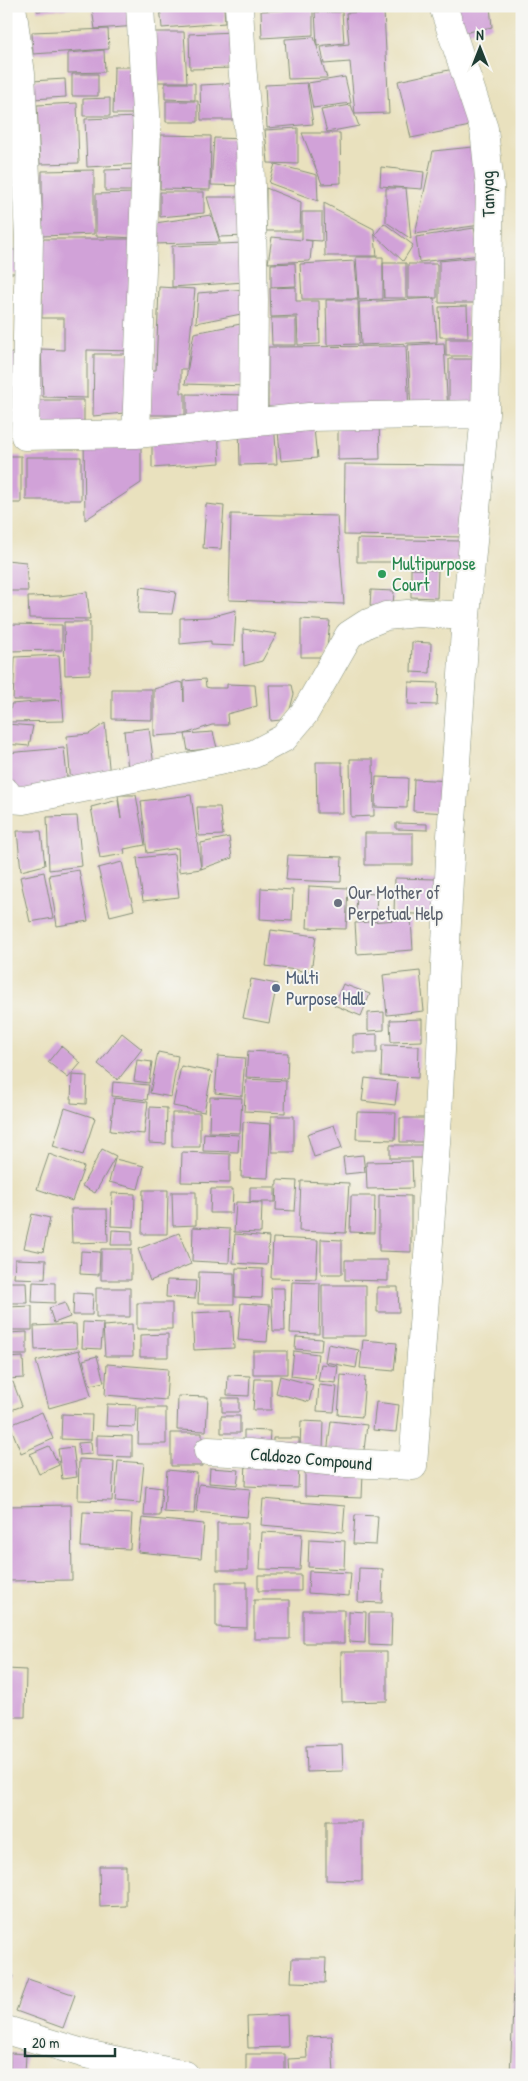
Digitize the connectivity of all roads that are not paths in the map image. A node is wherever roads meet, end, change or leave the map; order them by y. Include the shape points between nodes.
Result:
1 (12, 6) edge
2 (140, 6) edge
3 (239, 6) edge
4 (442, 6) edge
5 (486, 402) junction
6 (253, 422) junction
7 (136, 434) junction
8 (16, 442) edge
9 (466, 616) junction
10 (6, 792) edge
11 (208, 1451) dead end
12 (413, 1466) joint
13 (6, 2030) edge
14 (85, 2064) edge
15 (185, 2075) edge

1 - 8 street via 20,74 29,238
2 - 7 street via 147,130
3 - 6 street via 250,149
4 - 5 street, Tanyag via 484,128 490,187
5 - 6 street
5 - 9 street, Tanyag
6 - 7 street
7 - 8 street
9 - 10 street via 418,613 386,616 349,635 304,714 284,738 254,754 23,800 10,799
9 - 12 street, Tanyag via 450,836 438,1115
11 - 12 street, Caldozo Compound via 346,1464
13 - 14 street
14 - 15 street

